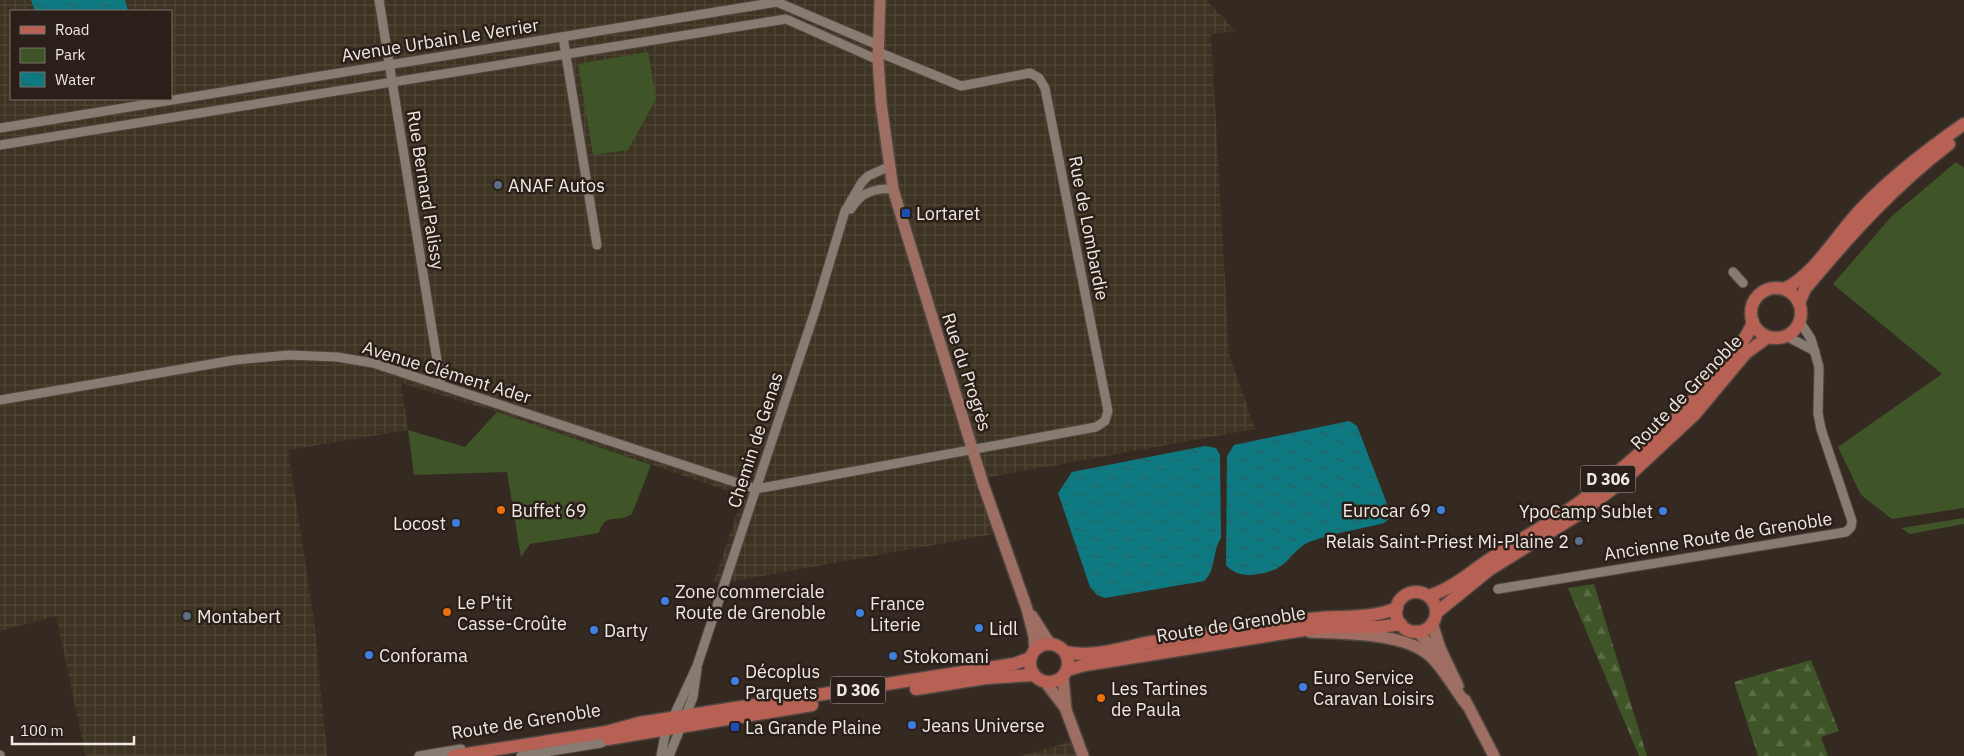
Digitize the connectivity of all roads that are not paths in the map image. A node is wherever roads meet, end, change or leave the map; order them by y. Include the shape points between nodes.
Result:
1 (379, 0) edge
2 (880, 0) edge
3 (563, 37) junction
4 (878, 52) junction
5 (566, 55) junction
6 (389, 64) junction
7 (392, 83) junction
8 (170, 100) edge
9 (172, 100) edge
10 (1964, 124) edge
11 (0, 128) edge
12 (1964, 134) edge
13 (0, 145) edge
14 (888, 166) junction
15 (893, 189) junction
16 (843, 224) junction
17 (597, 245) dead end
18 (1733, 272) dead end
19 (1743, 282) dead end
20 (1784, 289) junction
21 (1799, 303) junction
22 (1753, 322) junction
23 (1800, 322) junction
24 (1768, 336) junction
25 (1786, 336) junction
26 (1815, 351) junction
27 (441, 385) junction
28 (0, 400) edge
29 (973, 449) junction
30 (756, 489) junction
31 (1498, 589) dead end
32 (1428, 596) junction
33 (1397, 608) junction
34 (1027, 609) junction
35 (1434, 618) junction
36 (1401, 624) junction
37 (1417, 631) junction
38 (1300, 632) junction
39 (1050, 644) junction
40 (1065, 652) junction
41 (1032, 654) junction
42 (1065, 674) junction
43 (1033, 675) junction
44 (1046, 683) junction
45 (1467, 705) junction
46 (1066, 710) junction
47 (677, 722) junction
48 (639, 723) junction
49 (609, 739) junction
50 (420, 756) edge
51 (454, 756) edge
52 (484, 756) edge
53 (522, 756) edge
54 (661, 756) edge
55 (669, 756) edge
56 (1083, 756) edge
57 (1494, 756) edge

1 - 6 street, Rue Bernard Palissy
2 - 4 main road, Rue du Progrès
3 - 4 street, Avenue Urbain Le Verrier via 777,2
3 - 5 street
3 - 6 street, Avenue Urbain Le Verrier
4 - 5 street, Avenue Urbain Le Verrier via 786,19
4 - 14 main road, Rue du Progrès
4 - 29 street, Rue de Lombardie via 961,86 1030,73 1039,78 1045,88 1108,411 1105,421 1096,427
5 - 7 street, Avenue Urbain Le Verrier
5 - 17 street
6 - 7 street, Rue Bernard Palissy
6 - 9 street, Avenue Urbain Le Verrier
7 - 13 street, Avenue Urbain Le Verrier
7 - 27 street, Rue Bernard Palissy
8 - 11 street, Avenue Urbain Le Verrier
10 - 20 main road via 1921,154 1891,181 1862,208 1810,269
12 - 21 main road via 1926,162 1868,215 1805,289
14 - 15 main road, Rue du Progrès
14 - 16 street, Chemin de Genas via 868,176 856,189 845,210
15 - 16 street, Chemin de Genas via 875,189 858,198
15 - 29 main road, Rue du Progrès
16 - 30 street, Chemin de Genas
18 - 19 street
20 - 21 main road
20 - 22 main road via 1771,288 1760,294 1751,310
21 - 23 main road
22 - 24 main road
22 - 32 main road, Route de Grenoble / D 306 via 1740,346 1686,407 1615,474 1459,582
23 - 25 main road
23 - 26 street, Ancienne Route de Grenoble
24 - 25 main road
24 - 35 main road, Route de Grenoble / D 306 via 1746,353 1694,414 1623,480 1576,516 1489,570
25 - 26 street
26 - 31 street, Ancienne Route de Grenoble via 1819,367 1821,429 1852,521 1846,532
27 - 28 street, Avenue Clément Ader via 373,363 337,357 289,355 235,360
27 - 30 street, Avenue Clément Ader
29 - 30 street
29 - 34 main road, Rue du Progrès
30 - 47 street, Chemin de Genas via 697,666 693,697
32 - 33 main road via 1418,592 1406,594
32 - 35 main road via 1436,607
33 - 36 main road
33 - 40 main road, Route de Grenoble via 1379,616 1312,619 1080,655
34 - 39 main road, Rue du Progrès
34 - 41 main road, Rue du Progrès via 1034,636
35 - 37 main road via 1426,629
35 - 45 main road via 1440,648
36 - 37 main road
36 - 38 main road, Route de Grenoble via 1323,627
37 - 45 main road
38 - 42 main road, Route de Grenoble via 1085,665
38 - 45 main road via 1397,640 1418,648 1430,656
39 - 40 main road
39 - 41 main road
40 - 42 main road via 1068,658
41 - 43 main road
41 - 47 main road, Route de Grenoble / D 306 via 1014,664
42 - 44 main road via 1058,681
42 - 46 main road
43 - 44 main road
43 - 47 main road, Route de Grenoble / D 306 via 986,678
44 - 46 main road
45 - 57 main road
46 - 56 main road
47 - 48 main road, Route de Grenoble / D 306
47 - 49 main road, Route de Grenoble / D 306
47 - 54 street, Chemin de Genas
47 - 55 street, Chemin de Genas
48 - 50 street, Route de Grenoble
48 - 51 main road, Route de Grenoble / D 306 via 606,732
49 - 52 main road, Route de Grenoble / D 306 via 595,738
49 - 53 street, Route de Grenoble

